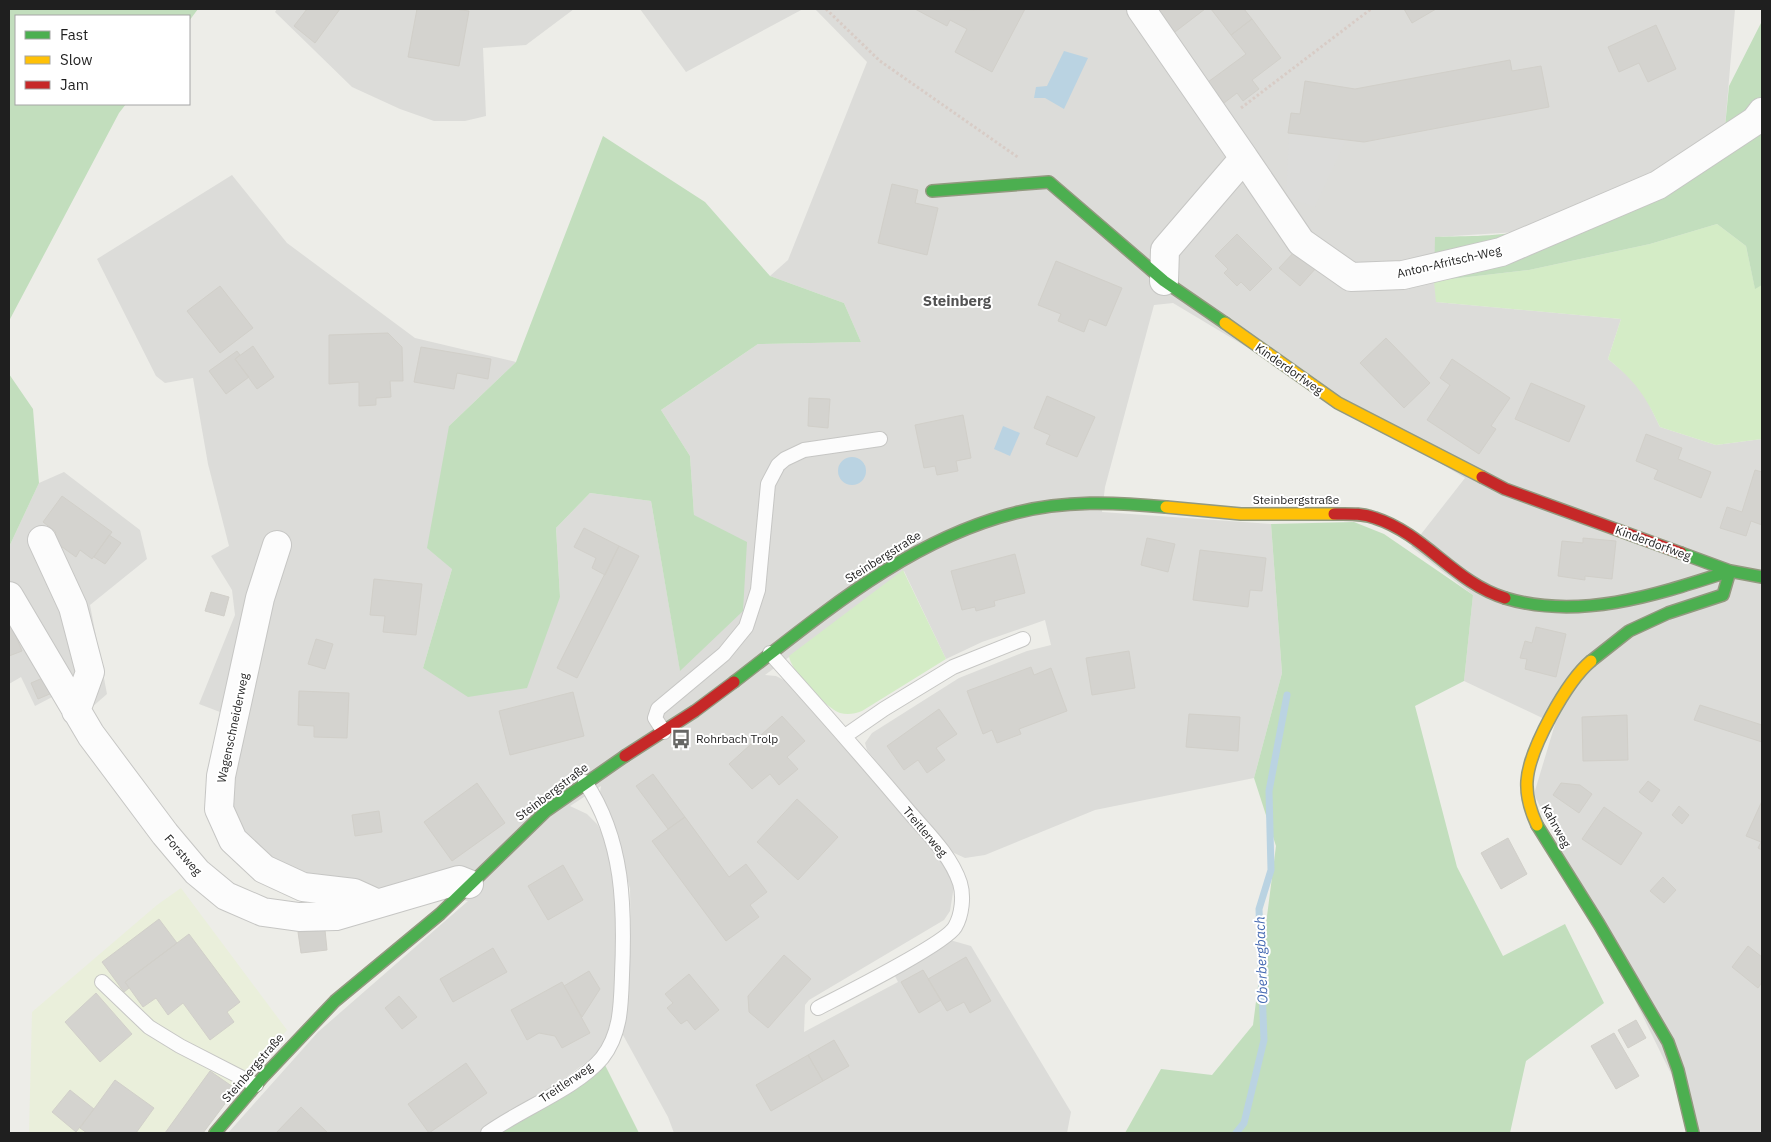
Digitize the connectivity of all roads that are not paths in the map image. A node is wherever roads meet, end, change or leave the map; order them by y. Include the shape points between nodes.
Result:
1 (1141, 9) edge
2 (1762, 112) edge
3 (1244, 158) junction
4 (932, 191) dead end
5 (1164, 282) junction
6 (880, 439) dead end
7 (42, 540) dead end
8 (277, 545) dead end
9 (1730, 571) junction
10 (1762, 578) edge
11 (9, 596) edge
12 (1022, 639) dead end
13 (770, 653) junction
14 (76, 711) junction
15 (664, 732) junction
16 (846, 736) junction
17 (585, 782) junction
18 (469, 884) junction
19 (376, 903) junction
20 (102, 982) dead end
21 (818, 1008) dead end
22 (256, 1085) junction
23 (215, 1133) edge
24 (488, 1133) edge
25 (1692, 1133) edge

1 - 3 street
2 - 3 street, Anton-Afritsch-Weg via 1755,122 1658,185 1501,252 1403,275 1351,276 1301,242
3 - 5 street via 1165,250
4 - 5 main road, Kinderdorfweg via 1049,182
5 - 9 main road, Kinderdorfweg via 1338,403 1504,489
6 - 15 lane via 804,450 778,466 767,489 758,590 752,614 746,627 724,654 658,709 655,718
7 - 14 street via 73,607 90,672
8 - 19 street, Wagenschneiderweg via 260,598 221,776 219,809 233,840 264,869 303,887 354,893
9 - 10 main road, Kinderdorfweg
9 - 13 main road, Steinbergstraße via 1624,601 1597,604 1528,602 1495,595 1478,587 1420,541 1373,516 1343,513 1241,514 1102,503 1056,506 988,520 924,547 850,594
9 - 25 main road, Kahrweg via 1722,595 1668,613 1629,631 1581,670 1542,734 1527,779 1530,810 1540,831 1668,1042 1678,1070
11 - 14 street, Forstweg
12 - 16 lane via 953,667
13 - 15 main road, Steinbergstraße
13 - 16 lane, Treitlerweg
14 - 19 street, Forstweg via 181,855 226,896 263,912 299,917 336,916
15 - 17 main road, Steinbergstraße
16 - 21 lane, Treitlerweg via 951,864 960,884 962,902 954,928 937,942
17 - 18 main road, Steinbergstraße via 524,830
17 - 24 lane, Treitlerweg via 598,801 607,824 623,890 622,989 616,1032 605,1053 590,1069
18 - 19 street, Forstweg via 459,880
18 - 22 main road, Steinbergstraße via 440,914 334,1001
20 - 22 lane via 149,1027
22 - 23 main road, Steinbergstraße

